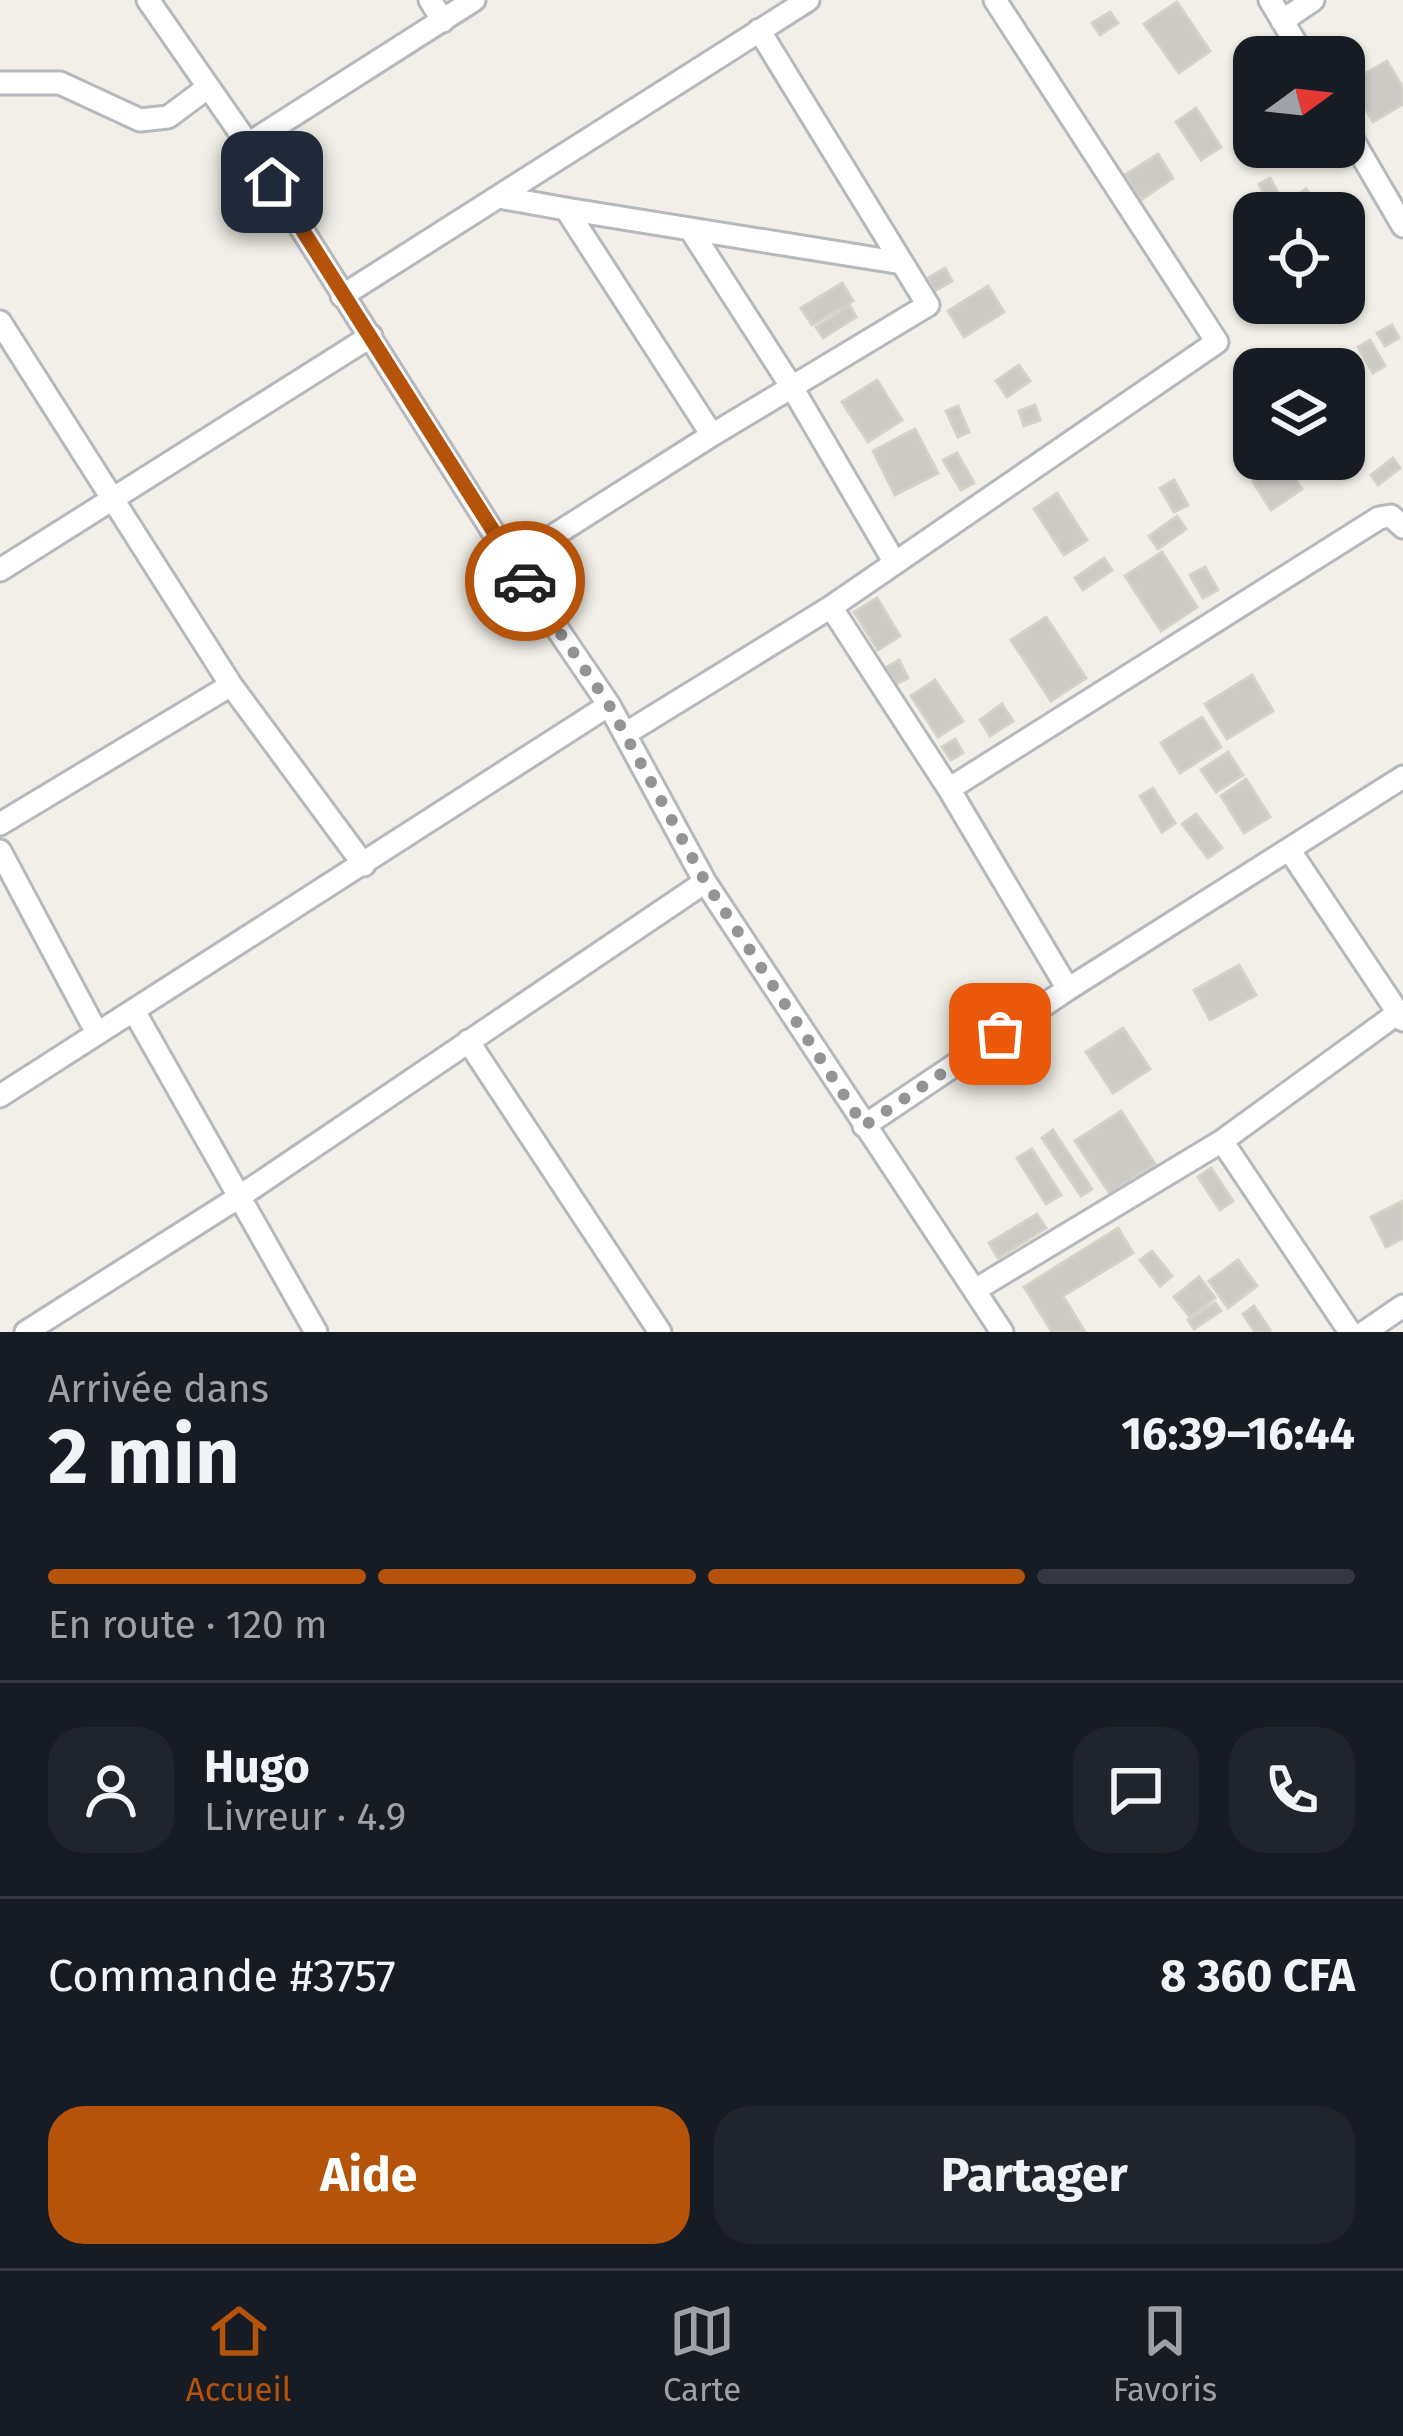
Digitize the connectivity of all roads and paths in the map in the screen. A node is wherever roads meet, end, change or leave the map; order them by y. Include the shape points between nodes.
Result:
1 (148, 0) edge
2 (430, 0) edge
3 (474, 0) edge
4 (808, 0) edge
5 (995, 0) edge
6 (1270, 0) edge
7 (1313, 0) edge
8 (443, 21) junction
9 (1282, 21) junction
10 (758, 30) junction
11 (1291, 36) edge
12 (0, 83) edge
13 (207, 88) junction
14 (248, 144) junction
15 (1365, 161) edge
16 (499, 197) junction
17 (566, 209) junction
18 (1403, 226) edge
19 (692, 232) junction
20 (902, 263) junction
21 (342, 296) junction
22 (0, 322) edge
23 (371, 336) junction
24 (793, 389) junction
25 (712, 434) junction
26 (115, 500) junction
27 (1403, 527) edge
28 (512, 562) junction
29 (895, 563) junction
30 (0, 570) edge
31 (831, 607) junction
32 (231, 685) junction
33 (609, 705) junction
34 (625, 734) junction
35 (1403, 777) edge
36 (949, 788) junction
37 (0, 824) edge
38 (0, 851) edge
39 (1290, 851) junction
40 (364, 865) junction
41 (705, 881) junction
42 (1068, 988) junction
43 (134, 1011) junction
44 (1401, 1016) edge
45 (97, 1033) junction
46 (469, 1042) junction
47 (0, 1096) edge
48 (864, 1126) junction
49 (1222, 1141) junction
50 (238, 1197) junction
51 (975, 1290) junction
52 (1403, 1306) edge
53 (1000, 1331) edge
54 (26, 1332) edge
55 (316, 1332) edge
56 (659, 1332) edge
57 (1350, 1332) edge
58 (1365, 1332) edge

1 - 13 street
2 - 8 street
3 - 8 street
4 - 10 street
5 - 29 street via 1217,342
6 - 9 street
7 - 9 street
8 - 14 street
9 - 11 street
10 - 16 street
10 - 20 street
12 - 13 street via 60,82 140,120 169,117
13 - 14 street
14 - 21 street
15 - 18 street
16 - 17 street
16 - 21 street
17 - 19 street
17 - 25 street
19 - 20 street
19 - 24 street
20 - 24 street via 928,305
21 - 23 street
22 - 26 street
23 - 26 street
23 - 28 street
24 - 25 street
24 - 29 street
25 - 28 street
26 - 30 street
26 - 32 street
27 - 36 street via 1391,516 1379,518
28 - 33 street
29 - 31 street
31 - 34 street
31 - 36 street
32 - 37 street
32 - 40 street
33 - 34 street
33 - 40 street
34 - 41 street
35 - 39 street
36 - 42 street
38 - 45 street
39 - 42 street
39 - 44 street
40 - 43 street
41 - 46 street
41 - 48 street
42 - 48 street
43 - 45 street
43 - 50 street
44 - 49 street
45 - 47 street
46 - 50 street
46 - 56 street
48 - 51 street
49 - 51 street
49 - 57 street
50 - 54 street
50 - 55 street
51 - 53 street
52 - 58 street

